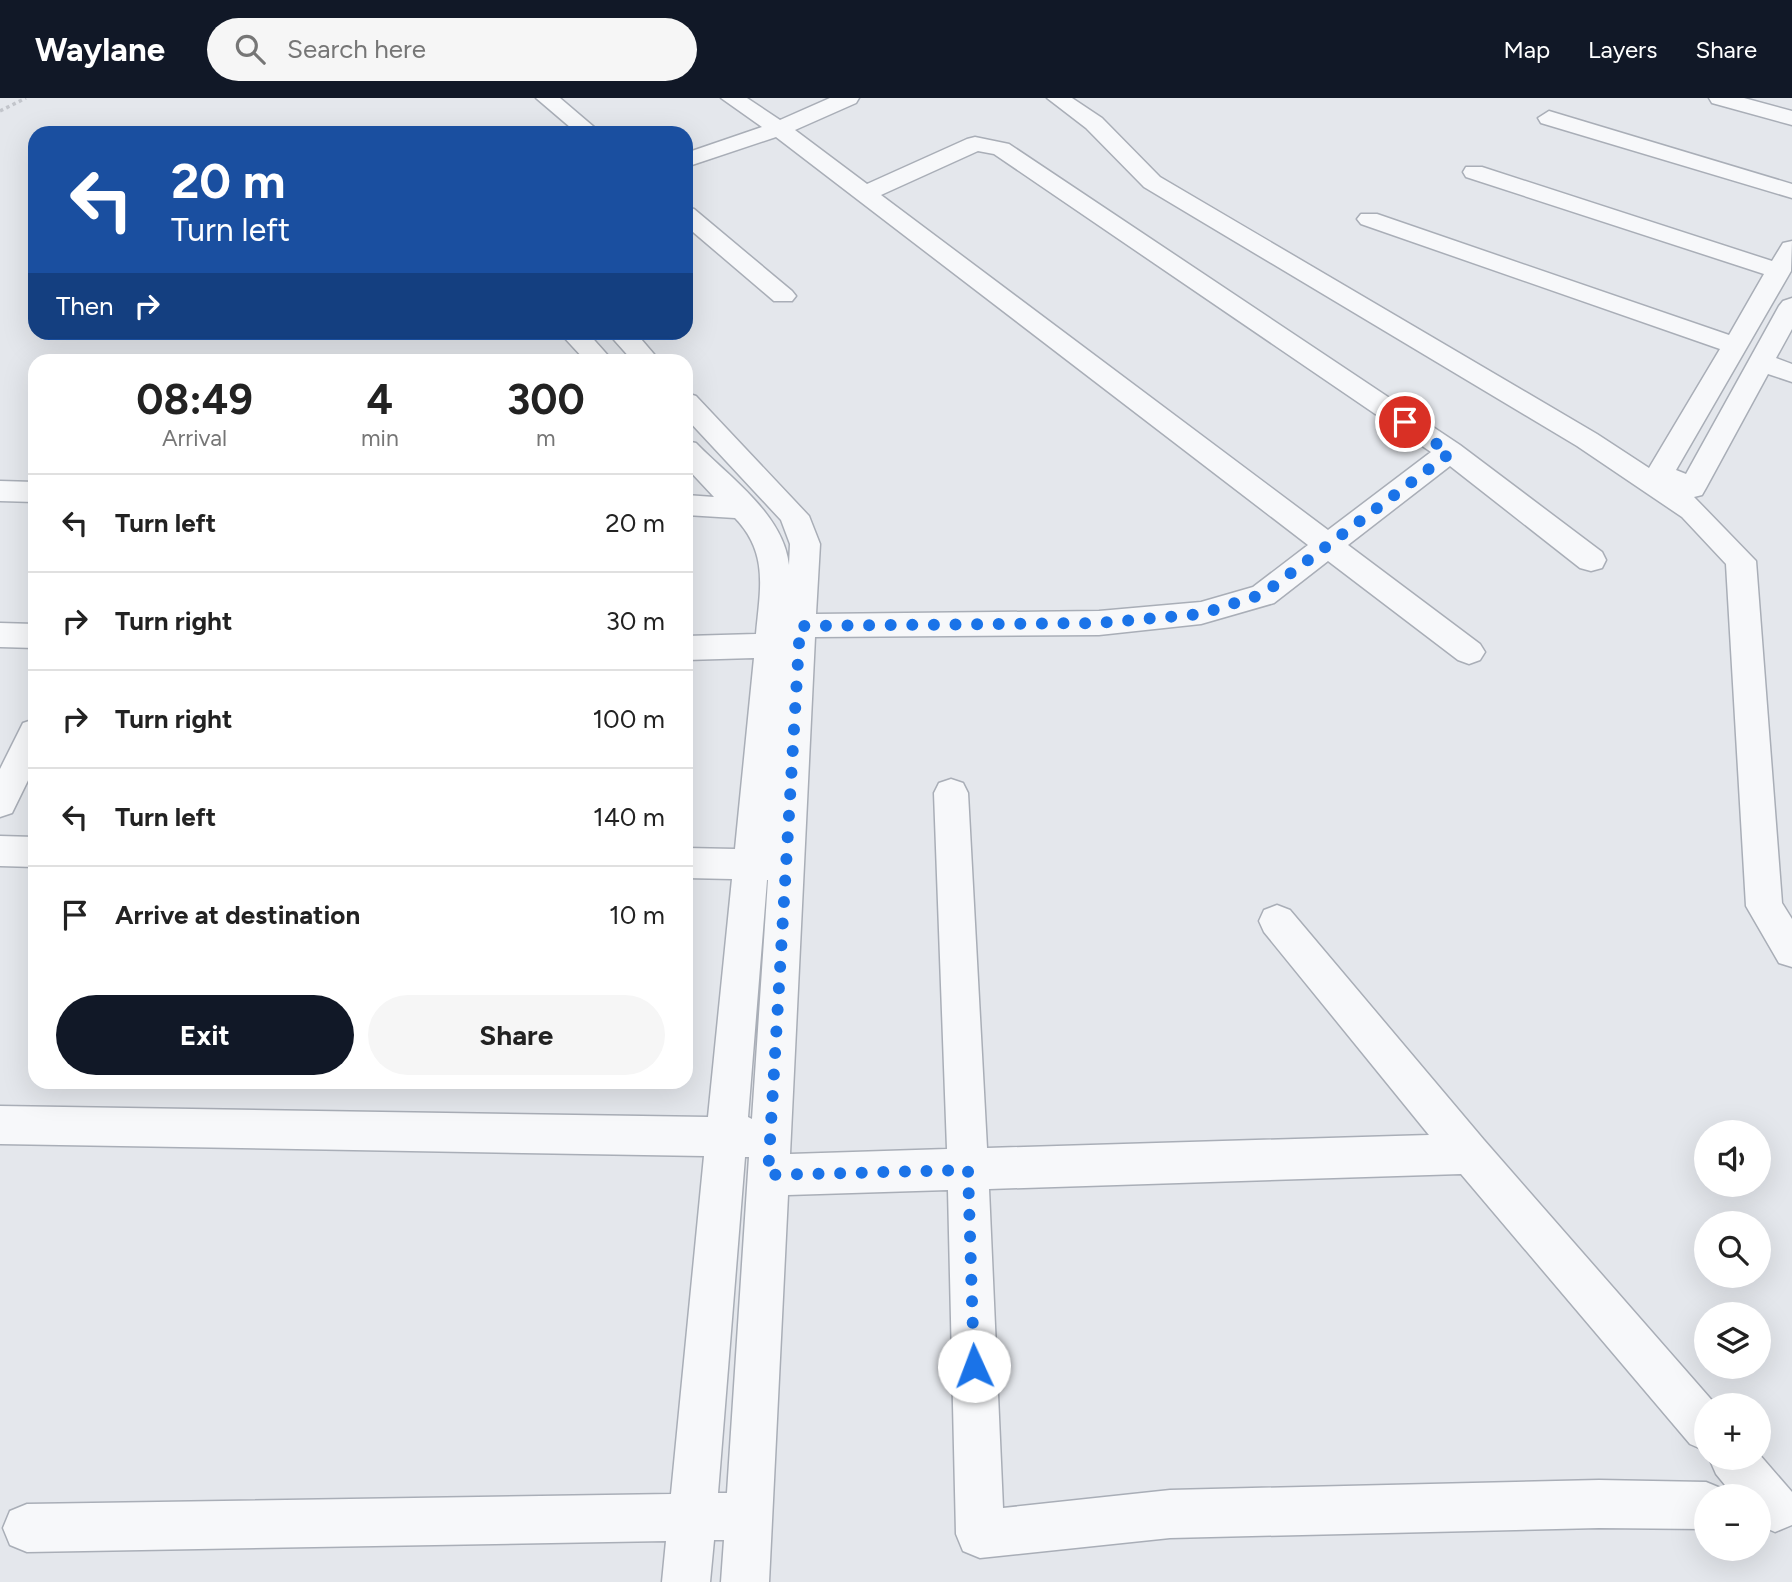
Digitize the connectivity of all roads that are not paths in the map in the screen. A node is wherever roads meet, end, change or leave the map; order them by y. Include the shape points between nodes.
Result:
1 (547, 98) edge
2 (732, 98) edge
3 (848, 98) edge
4 (1058, 98) edge
5 (1720, 98) edge
6 (1549, 118) dead end
7 (1792, 118) edge
8 (581, 126) edge
9 (779, 129) junction
10 (693, 158) edge
11 (1474, 172) dead end
12 (1792, 191) edge
13 (865, 194) junction
14 (1368, 219) dead end
15 (693, 220) edge
16 (1786, 260) edge
17 (783, 296) dead end
18 (1792, 306) edge
19 (580, 340) edge
20 (627, 340) edge
21 (1736, 346) junction
22 (593, 354) edge
23 (640, 354) edge
24 (1762, 362) junction
25 (1792, 374) edge
26 (693, 409) edge
27 (1450, 453) junction
28 (693, 457) edge
29 (0, 491) edge
30 (28, 492) edge
31 (693, 505) edge
32 (742, 508) junction
33 (1327, 544) junction
34 (1591, 560) dead end
35 (0, 635) edge
36 (28, 636) edge
37 (786, 636) junction
38 (693, 647) edge
39 (1469, 652) dead end
40 (28, 746) edge
41 (951, 793) dead end
42 (0, 803) edge
43 (0, 851) edge
44 (28, 852) edge
45 (693, 863) edge
46 (769, 865) junction
47 (1277, 921) dead end
48 (1792, 951) edge
49 (0, 1125) edge
50 (728, 1137) junction
51 (1469, 1154) junction
52 (769, 1156) junction
53 (968, 1170) junction
54 (1694, 1414) edge
55 (1742, 1470) edge
56 (1694, 1506) edge
57 (1775, 1508) edge
58 (748, 1516) junction
59 (691, 1519) junction
60 (27, 1528) dead end
61 (685, 1582) edge
62 (745, 1582) edge

1 - 8 street
2 - 9 street
3 - 9 street
4 - 48 street via 1094,123 1152,182 1587,440 1692,510 1741,561 1764,906
5 - 7 street
6 - 12 street
9 - 10 street
9 - 13 street
11 - 16 street
13 - 27 street via 975,144 1001,149
13 - 33 street
14 - 21 street
15 - 17 street
16 - 21 street
18 - 24 street
19 - 22 street
20 - 23 street
21 - 24 street via 1660,474 1692,488
24 - 25 street
26 - 37 street via 794,516 805,544
27 - 33 street
27 - 34 street
28 - 32 street
29 - 30 street
31 - 32 street
32 - 37 street via 762,528 772,548
33 - 37 street via 1263,594 1201,614 1099,623
33 - 39 street
35 - 36 street
37 - 38 street
37 - 46 street
40 - 42 street
41 - 53 street
43 - 44 street
45 - 46 street
46 - 50 street
46 - 52 street
47 - 51 street
49 - 50 street
50 - 52 street
50 - 59 street
51 - 53 street
51 - 54 street
52 - 53 street
52 - 58 street
53 - 56 street via 980,1534 1170,1514
55 - 57 street
58 - 59 street
58 - 62 street
59 - 60 street
59 - 61 street

